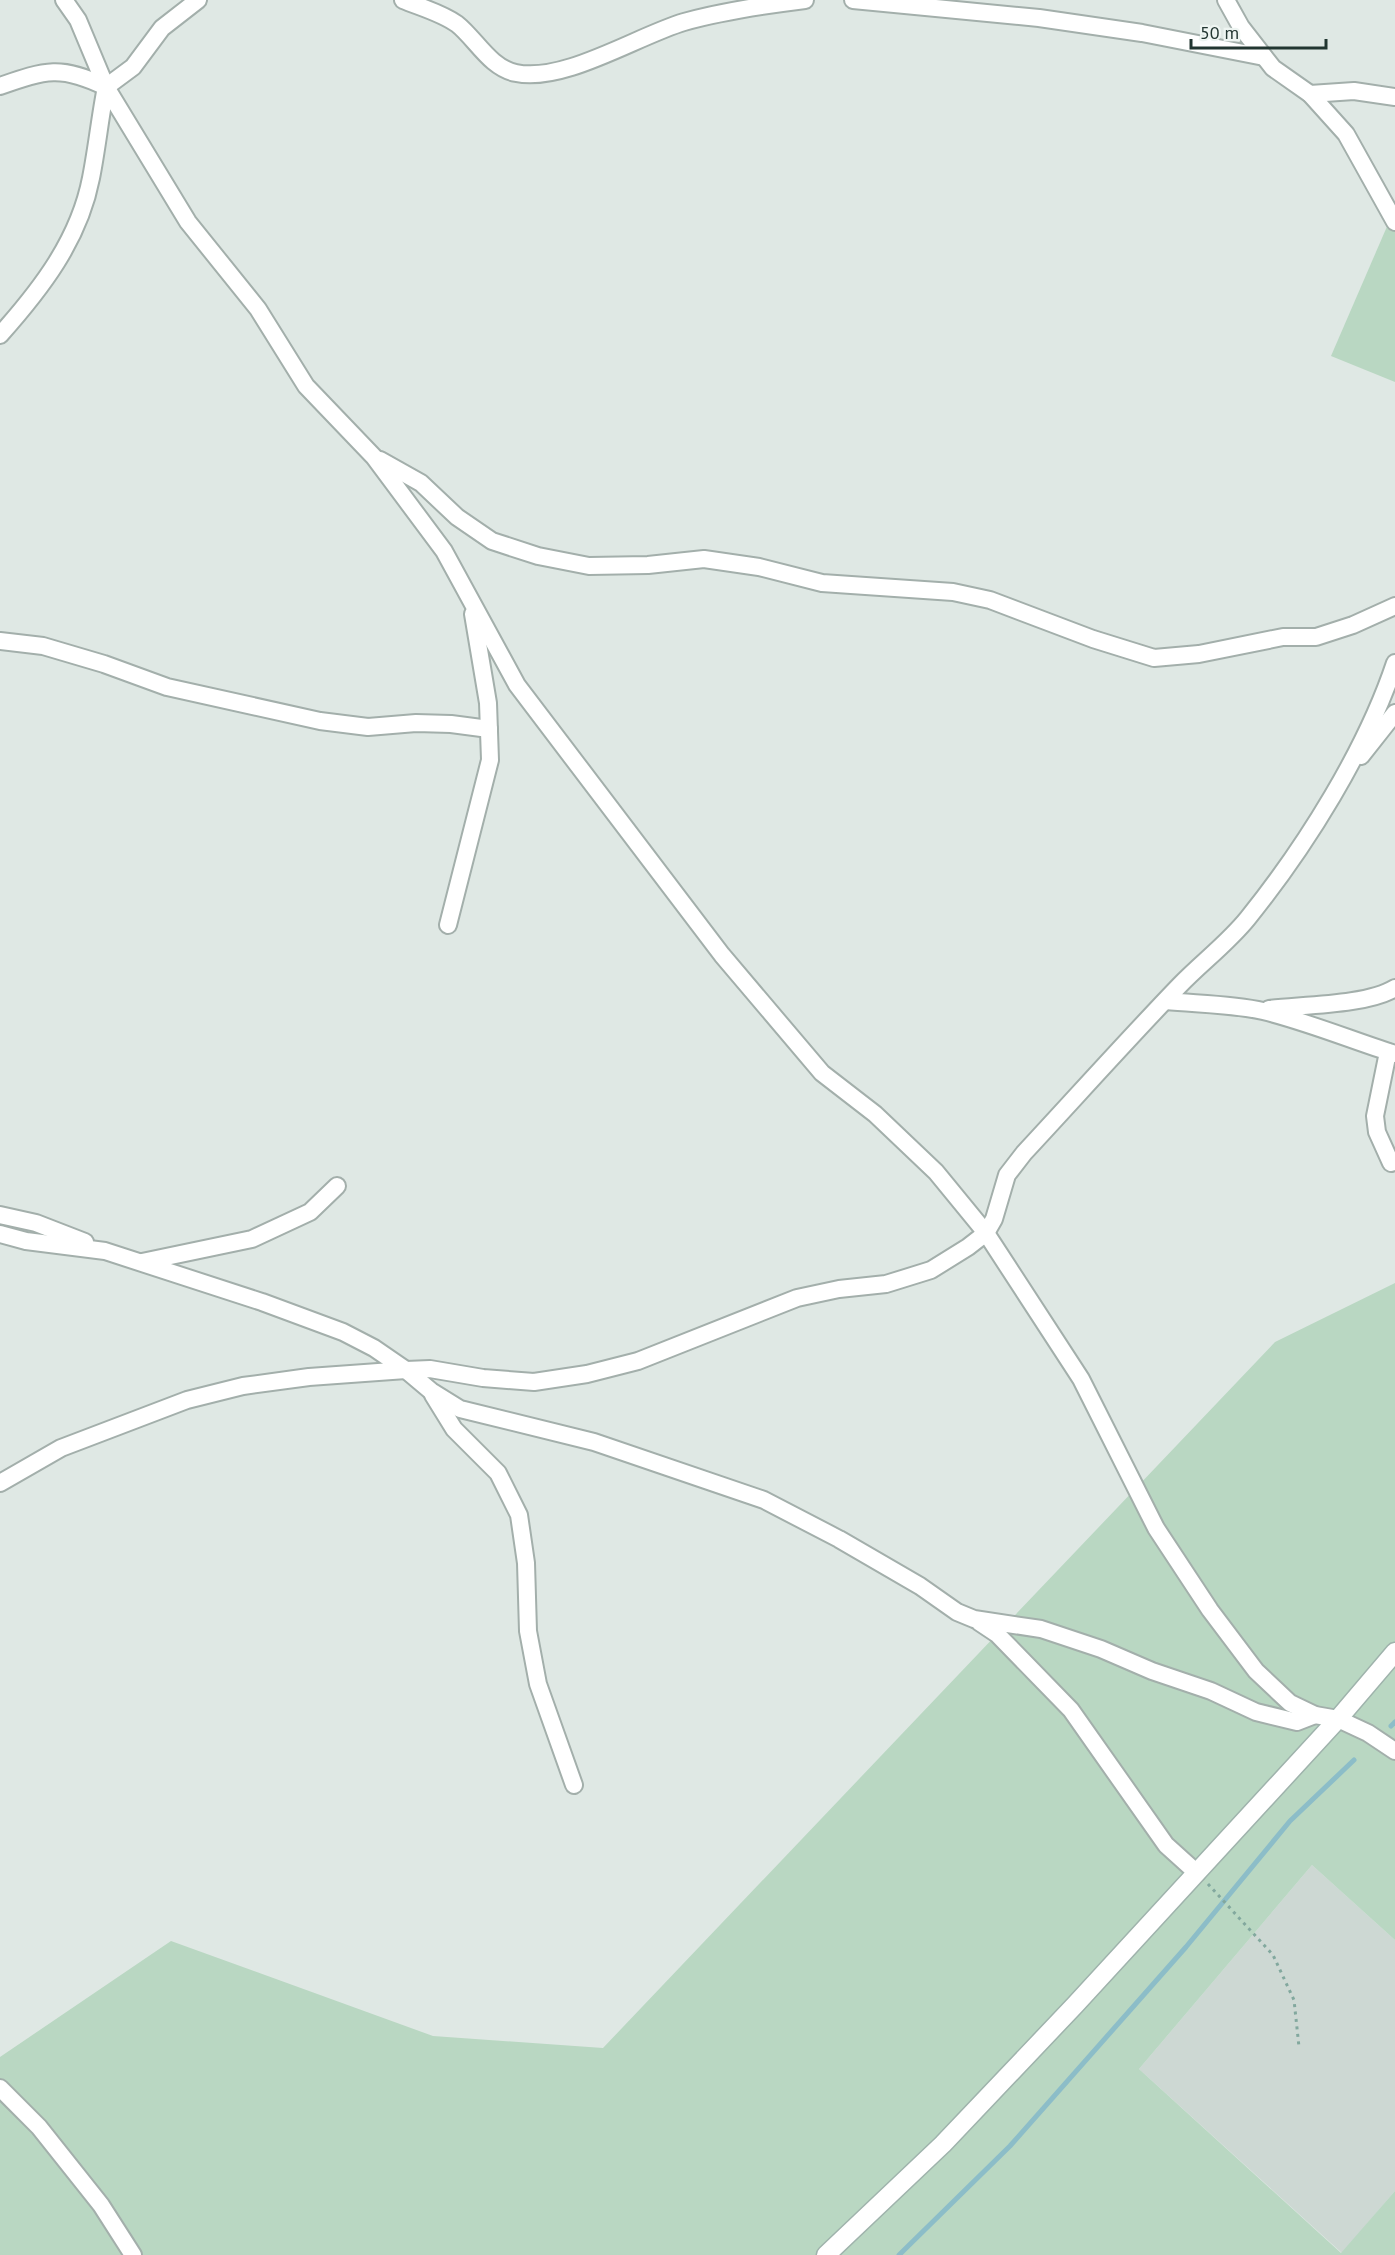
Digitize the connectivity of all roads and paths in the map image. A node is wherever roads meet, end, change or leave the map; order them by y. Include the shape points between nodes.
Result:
1 (64, 0) edge
2 (198, 0) edge
3 (403, 0) edge
4 (805, 0) edge
5 (853, 0) edge
6 (1226, 0) edge
7 (1264, 57) junction
8 (0, 86) edge
9 (106, 87) junction
10 (1310, 94) junction
11 (1395, 97) edge
12 (1395, 222) edge
13 (0, 335) edge
14 (375, 457) junction
15 (470, 601) junction
16 (1395, 606) edge
17 (0, 641) edge
18 (1395, 663) edge
19 (1395, 713) edge
20 (489, 729) junction
21 (1341, 780) junction
22 (448, 925) dead end
23 (1395, 988) edge
24 (1166, 1001) junction
25 (1259, 1011) junction
26 (1391, 1053) edge
27 (1391, 1163) dead end
28 (337, 1186) dead end
29 (0, 1215) edge
30 (986, 1233) junction
31 (0, 1234) edge
32 (105, 1251) junction
33 (141, 1263) junction
34 (406, 1370) junction
35 (431, 1391) junction
36 (0, 1483) edge
37 (974, 1619) junction
38 (1395, 1652) edge
39 (1316, 1715) junction
40 (1338, 1719) junction
41 (1395, 1751) edge
42 (574, 1785) dead end
43 (1197, 1873) junction
44 (1299, 2047) dead end
45 (0, 2088) edge
46 (133, 2255) edge
47 (826, 2255) edge

1 - 9 street via 78,20
2 - 9 street via 162,28 133,67
3 - 4 street via 454,22 492,60 515,73 552,73 683,22
5 - 7 street via 1039,18
6 - 7 street
7 - 10 street
8 - 9 street via 58,71 83,76
9 - 13 street via 91,179 78,222 36,295
9 - 14 street via 188,222 258,309 306,386
10 - 11 street via 1354,91
10 - 12 street via 1346,134
14 - 15 street via 444,551
14 - 16 street via 421,483 457,517 492,541 538,556 590,566 704,559 759,567 822,583 953,592 990,600 1154,658 1199,654 1283,637 1316,637
15 - 20 street
15 - 30 street via 517,685 722,955 822,1073 875,1114 936,1172
17 - 20 street via 43,646 166,687 320,721 368,727 416,723
18 - 21 street via 1386,690
19 - 21 street
20 - 22 street via 490,760
21 - 24 street via 1246,920
23 - 25 street via 1361,1000
24 - 25 street
24 - 30 street via 1024,1152 1007,1175
25 - 26 street via 1314,1024
26 - 27 street via 1375,1116 1377,1132
28 - 33 street via 310,1212 252,1239
29 - 32 street via 36,1223
30 - 34 street via 931,1270 886,1284 797,1298 638,1360 587,1374 534,1382 430,1369
30 - 39 street via 1082,1379 1156,1528 1210,1610 1256,1671 1290,1703
31 - 32 street
32 - 33 street
33 - 34 street via 343,1332
34 - 35 street
34 - 36 street via 243,1386 187,1400 61,1448
35 - 37 street via 460,1409 594,1442 764,1500 839,1539
35 - 42 street via 454,1429 498,1473 519,1515 526,1563 528,1631 538,1684
37 - 39 street via 1041,1629 1211,1691 1256,1712 1297,1722
37 - 43 street via 997,1634 1071,1710 1166,1845
38 - 40 main road
39 - 40 street
40 - 41 street
40 - 43 main road
43 - 44 path via 1273,1955 1294,2001
43 - 47 main road via 943,2144
45 - 46 street via 39,2127 94,2196

